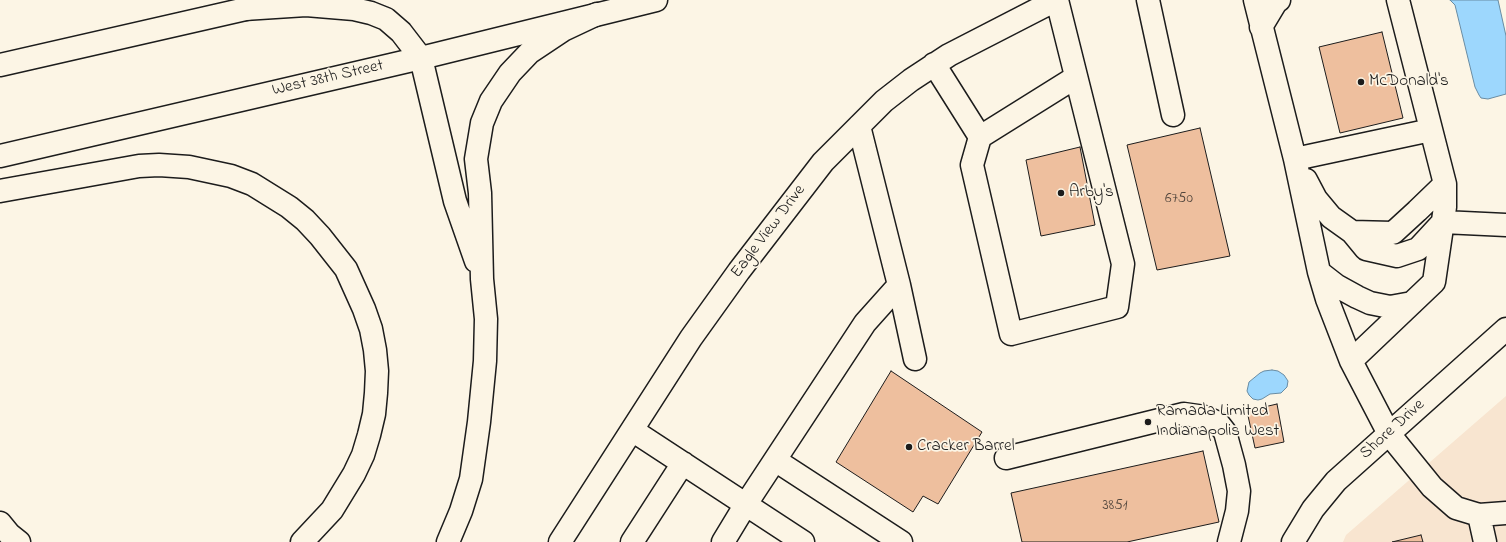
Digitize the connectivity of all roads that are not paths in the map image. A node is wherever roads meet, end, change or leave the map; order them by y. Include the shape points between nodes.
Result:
1 (285, 0) edge
2 (656, 0) edge
3 (1057, 0) edge
4 (1148, 0) edge
5 (1255, 0) edge
6 (1279, 0) edge
7 (1398, 0) edge
8 (244, 10) junction
9 (597, 14) junction
10 (1261, 27) junction
11 (421, 58) junction
12 (934, 64) junction
13 (0, 65) edge
14 (1076, 77) junction
15 (1173, 115) dead end
16 (859, 126) junction
17 (1431, 130) junction
18 (980, 137) junction
19 (0, 156) edge
20 (1294, 159) junction
21 (1445, 184) junction
22 (0, 191) edge
23 (1443, 222) junction
24 (1506, 224) edge
25 (1352, 232) junction
26 (1320, 272) junction
27 (482, 279) junction
28 (898, 285) junction
29 (1412, 303) junction
30 (1506, 329) edge
31 (916, 359) dead end
32 (1351, 361) junction
33 (632, 430) junction
34 (1389, 434) junction
35 (1006, 458) dead end
36 (775, 460) junction
37 (683, 463) junction
38 (746, 504) junction
39 (1506, 513) edge
40 (1479, 515) junction
41 (0, 523) edge
42 (19, 542) edge
43 (302, 542) edge
44 (448, 542) edge
45 (560, 542) edge
46 (632, 542) edge
47 (723, 542) edge
48 (804, 542) edge
49 (901, 542) edge
50 (1228, 542) edge
51 (1293, 542) edge
52 (1486, 542) edge

1 - 8 main road
2 - 9 main road, West 38th Street
3 - 12 main road, Eagle View Drive
3 - 14 main road
4 - 15 main road
5 - 10 main road
6 - 10 main road
7 - 17 main road
8 - 11 main road via 306,4 371,13 386,19 401,32
8 - 13 main road
9 - 11 main road, West 38th Street
9 - 27 main road via 563,30 530,52 510,73 491,101 482,123 476,158 480,193
10 - 20 main road
11 - 19 main road, West 38th Street
11 - 27 main road via 455,201
12 - 16 main road, Eagle View Drive via 893,94
12 - 18 main road
14 - 18 main road
14 - 18 main road via 1123,264 1117,307 1011,334 972,165
16 - 28 main road
16 - 33 main road, Eagle View Drive via 823,162 739,271 691,338
17 - 20 main road
17 - 21 main road
20 - 25 main road via 1316,199 1331,218
20 - 26 main road
21 - 23 main road
21 - 25 main road via 1393,233
22 - 43 main road via 139,166 159,164 189,167 231,176 252,184 289,206 325,241 346,269 371,329 377,371 376,393 369,435 354,474 332,510
23 - 24 main road
23 - 25 main road via 1418,249 1397,256 1366,249
23 - 29 main road via 1434,282
26 - 29 main road via 1337,286 1370,303 1390,308
26 - 32 main road via 1327,299
27 - 44 main road via 486,319 479,422 470,479 461,511
28 - 31 main road
28 - 36 main road via 865,323
29 - 32 main road
30 - 34 main road, Shore Drive
32 - 34 main road
33 - 37 main road
33 - 45 main road, Eagle View Drive
34 - 40 main road via 1432,487 1456,508
34 - 51 main road, Shore Drive via 1336,481 1313,509
35 - 50 main road via 1184,414 1206,417 1218,423 1225,432 1239,491 1237,511
36 - 38 main road
36 - 49 main road
37 - 38 main road
37 - 46 main road
38 - 47 main road
38 - 48 main road
39 - 40 main road
40 - 52 main road
41 - 42 main road

